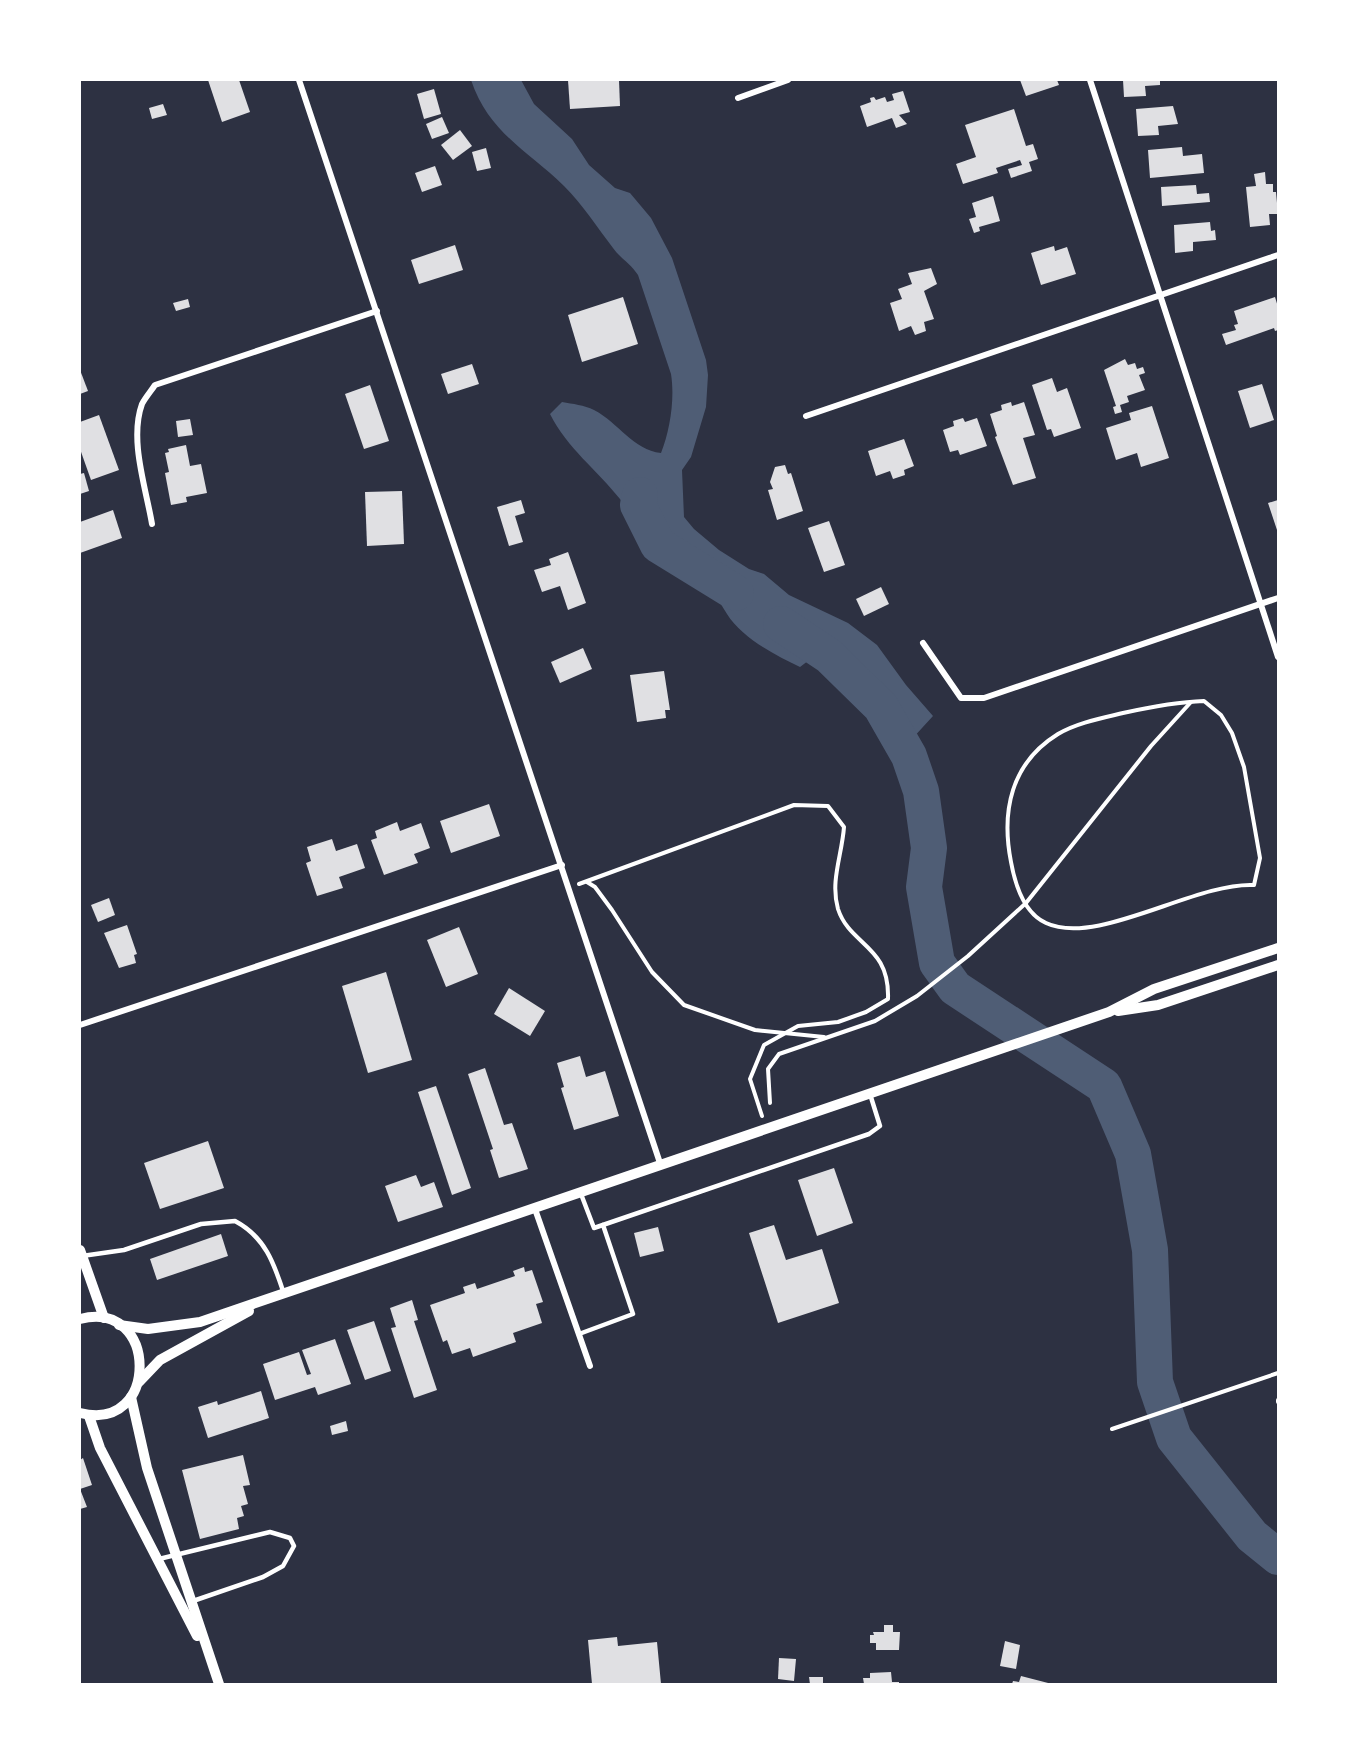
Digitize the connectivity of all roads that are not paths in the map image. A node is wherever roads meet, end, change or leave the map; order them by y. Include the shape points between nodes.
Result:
1 (299, 80) edge
2 (788, 80) edge
3 (1090, 80) edge
4 (738, 98) dead end
5 (1278, 255) edge
6 (1161, 294) junction
7 (377, 311) junction
8 (806, 416) dead end
9 (152, 524) dead end
10 (1278, 598) edge
11 (1261, 604) junction
12 (923, 643) dead end
13 (1278, 657) edge
14 (562, 865) junction
15 (1278, 948) edge
16 (1278, 965) edge
17 (1109, 1012) junction
18 (80, 1025) edge
19 (870, 1094) junction
20 (662, 1166) junction
21 (581, 1194) junction
22 (535, 1209) junction
23 (603, 1225) junction
24 (81, 1253) edge
25 (284, 1294) junction
26 (104, 1318) junction
27 (80, 1319) edge
28 (119, 1325) junction
29 (579, 1334) junction
30 (590, 1366) dead end
31 (139, 1382) junction
32 (131, 1397) junction
33 (84, 1414) edge
34 (176, 1555) junction
35 (158, 1559) junction
36 (186, 1603) junction
37 (219, 1684) edge

1 - 7 street
2 - 4 street
3 - 6 street
5 - 6 street
6 - 8 street
6 - 11 street
7 - 9 street via 155,385 142,404 138,427
7 - 14 street
10 - 11 street
11 - 12 street via 984,698 961,699
11 - 13 street
14 - 18 street
14 - 20 street
15 - 17 street via 1154,989
16 - 17 street via 1158,1005
17 - 19 street
19 - 20 street
19 - 23 lane via 880,1126 869,1134
20 - 21 street
21 - 22 street
21 - 23 lane via 594,1228
22 - 25 street
22 - 29 street
23 - 29 lane via 633,1314
24 - 25 lane via 124,1250 201,1224 235,1221 269,1252
24 - 26 street
25 - 28 street via 200,1322 148,1329
25 - 31 street via 160,1360
26 - 27 street
26 - 28 street
28 - 31 street via 139,1350
29 - 30 street
31 - 32 street
32 - 33 street via 105,1414
32 - 34 street via 147,1468
33 - 35 street
34 - 35 lane
34 - 36 street
34 - 36 lane via 270,1532 290,1538 294,1546 283,1566 263,1577
35 - 36 street
36 - 37 street

